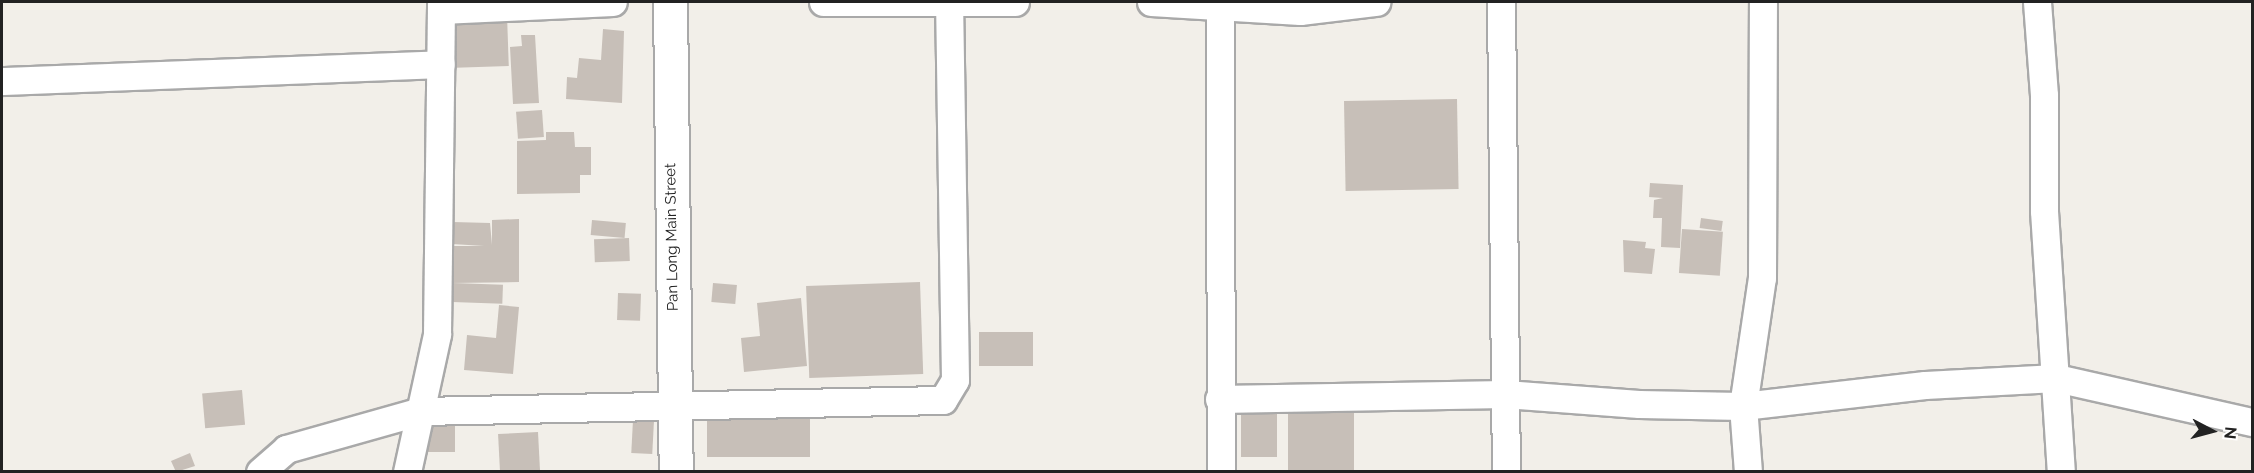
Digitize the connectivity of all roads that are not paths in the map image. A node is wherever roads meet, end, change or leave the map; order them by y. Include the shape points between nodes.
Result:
1 (614, 2) edge
2 (669, 2) edge
3 (822, 2) edge
4 (1016, 2) edge
5 (1151, 2) edge
6 (1376, 2) edge
7 (1501, 2) edge
8 (1763, 2) edge
9 (2037, 2) edge
10 (949, 3) edge
11 (1220, 4) edge
12 (441, 6) edge
13 (441, 64) junction
14 (2, 81) edge
15 (2056, 378) junction
16 (1505, 394) junction
17 (1219, 399) junction
18 (674, 406) junction
19 (1743, 406) junction
20 (421, 411) junction
21 (2253, 422) edge
22 (260, 471) edge
23 (407, 471) edge
24 (676, 471) edge
25 (1221, 471) edge
26 (1506, 471) edge
27 (1748, 471) edge
28 (2061, 471) edge

1 - 12 street
2 - 18 street, Pan Long Main Street
3 - 10 street
4 - 10 street
5 - 11 street
6 - 11 street via 1300,12
7 - 16 street
8 - 19 street via 1762,278
9 - 15 street via 2044,95 2044,211
10 - 18 street via 955,380 943,399
11 - 17 street
12 - 13 street
13 - 14 street
13 - 20 street via 437,334
15 - 19 street via 1925,385
15 - 21 street
15 - 28 street
16 - 17 street
16 - 19 street via 1639,404
16 - 26 street
17 - 25 street
18 - 20 street
18 - 24 street, Pan Long Main Street
19 - 27 street
20 - 22 street via 286,448
20 - 23 street

